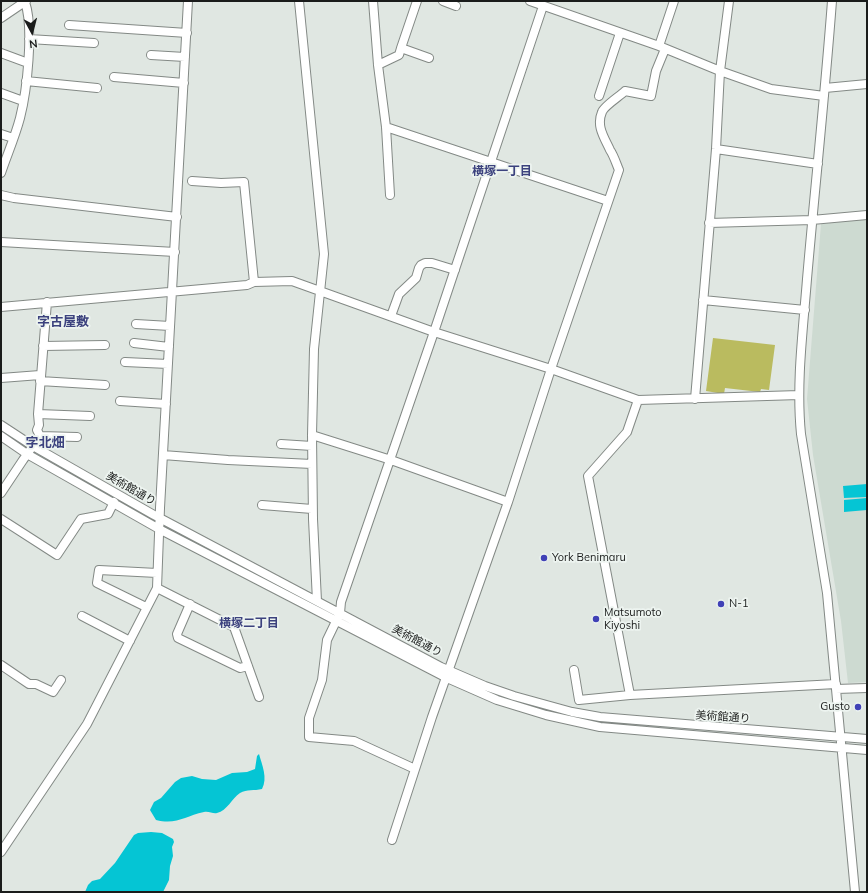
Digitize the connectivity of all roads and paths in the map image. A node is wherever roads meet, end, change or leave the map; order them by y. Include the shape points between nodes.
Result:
1 (188, 1) edge
2 (299, 1) edge
3 (373, 1) edge
4 (417, 1) edge
5 (443, 1) edge
6 (530, 1) edge
7 (674, 1) edge
8 (729, 1) edge
9 (832, 1) edge
10 (26, 2) edge
11 (456, 6) dead end
12 (543, 6) junction
13 (1, 18) edge
14 (69, 25) dead end
15 (187, 33) junction
16 (620, 33) junction
17 (29, 39) junction
18 (94, 43) dead end
19 (401, 48) junction
20 (662, 48) junction
21 (1, 53) edge
22 (151, 55) dead end
23 (186, 57) junction
24 (429, 58) dead end
25 (28, 63) junction
26 (378, 65) junction
27 (720, 71) junction
28 (114, 77) dead end
29 (26, 81) junction
30 (184, 83) junction
31 (867, 84) edge
32 (98, 88) dead end
33 (825, 92) junction
34 (1, 93) edge
35 (599, 96) dead end
36 (23, 101) junction
37 (386, 127) junction
38 (1, 134) edge
39 (13, 138) junction
40 (716, 149) junction
41 (4, 156) edge
42 (491, 162) junction
43 (818, 164) junction
44 (1, 173) edge
45 (192, 181) dead end
46 (1, 195) edge
47 (390, 195) dead end
48 (608, 201) junction
49 (867, 215) edge
50 (177, 217) junction
51 (812, 220) junction
52 (709, 223) junction
53 (1, 242) edge
54 (175, 252) junction
55 (455, 270) junction
56 (254, 282) junction
57 (320, 291) junction
58 (172, 292) junction
59 (703, 300) junction
60 (47, 302) junction
61 (1, 307) edge
62 (805, 310) junction
63 (391, 316) junction
64 (136, 324) dead end
65 (170, 326) junction
66 (434, 332) junction
67 (134, 343) dead end
68 (105, 345) dead end
69 (43, 346) junction
70 (169, 347) junction
71 (125, 362) dead end
72 (168, 364) junction
73 (551, 369) junction
74 (1, 378) edge
75 (40, 378) junction
76 (105, 385) dead end
77 (799, 395) junction
78 (695, 399) junction
79 (638, 400) junction
80 (120, 402) dead end
81 (166, 404) junction
82 (38, 414) junction
83 (90, 416) dead end
84 (1, 425) edge
85 (312, 435) junction
86 (1, 436) edge
87 (40, 436) junction
88 (77, 437) dead end
89 (281, 444) dead end
90 (33, 446) junction
91 (312, 446) junction
92 (27, 454) junction
93 (163, 455) junction
94 (391, 460) junction
95 (312, 464) junction
96 (1, 493) edge
97 (114, 502) junction
98 (508, 502) junction
99 (262, 505) dead end
100 (312, 509) junction
101 (160, 518) junction
102 (1, 519) edge
103 (159, 528) junction
104 (157, 573) junction
105 (157, 588) junction
106 (317, 601) junction
107 (190, 604) junction
108 (146, 607) junction
109 (340, 613) junction
110 (82, 616) dead end
111 (336, 621) junction
112 (130, 641) junction
113 (1, 664) edge
114 (248, 666) junction
115 (574, 670) dead end
116 (448, 674) junction
117 (61, 680) dead end
118 (836, 687) junction
119 (867, 688) edge
120 (630, 695) junction
121 (259, 698) dead end
122 (840, 736) junction
123 (867, 739) edge
124 (840, 747) junction
125 (867, 750) edge
126 (415, 769) junction
127 (392, 840) dead end
128 (1, 852) edge
129 (855, 892) edge

1 - 15 street
2 - 57 street via 324,254
3 - 26 street
4 - 19 street
5 - 11 street
6 - 12 street
7 - 20 street
8 - 27 street
9 - 33 street
10 - 13 street
10 - 17 street
12 - 16 street
12 - 42 street
14 - 15 street
15 - 23 street
16 - 20 street
16 - 35 street
17 - 18 street
17 - 25 street
19 - 24 street
19 - 26 street via 398,55
20 - 27 street
20 - 48 street via 651,96 625,91 602,111 601,132 619,170
21 - 25 street
22 - 23 street
23 - 30 street
25 - 29 street
26 - 37 street
27 - 33 street via 771,89
27 - 40 street
28 - 30 street
29 - 32 street
29 - 36 street
30 - 50 street
31 - 33 street
33 - 43 street
34 - 36 street
36 - 39 street
37 - 42 street
37 - 47 street
38 - 39 street
39 - 41 street
40 - 43 street
40 - 52 street
41 - 44 street
42 - 48 street
42 - 55 street
43 - 51 street
45 - 56 street via 244,182
46 - 50 street
48 - 73 street
49 - 51 street
50 - 54 street
51 - 52 street
51 - 62 street
52 - 59 street
53 - 54 street
54 - 58 street
55 - 63 street via 432,263 421,265 416,278 400,294
55 - 66 street
56 - 57 street via 292,281
56 - 58 street via 247,285
57 - 63 street
57 - 85 street via 314,349
58 - 60 street
58 - 65 street
59 - 62 street
59 - 78 street
60 - 61 street
60 - 69 street
62 - 77 street
63 - 66 street
64 - 65 street
65 - 70 street
66 - 73 street
66 - 94 street
67 - 70 street
68 - 69 street
69 - 75 street
70 - 72 street
71 - 72 street
72 - 81 street
73 - 79 street
73 - 98 street
74 - 75 street
75 - 76 street
75 - 82 street
77 - 78 street
77 - 118 street via 801,434 827,593
78 - 79 street
79 - 120 street via 627,432 588,476
80 - 81 street
81 - 93 street
82 - 83 street
82 - 87 street via 37,430
84 - 90 street, 美術館通り
85 - 91 street
85 - 94 street
86 - 92 street, 美術館通り
87 - 88 street
87 - 90 street
89 - 91 street
90 - 92 street
90 - 101 street, 美術館通り
91 - 95 street
92 - 96 street
92 - 97 street, 美術館通り
93 - 95 street
93 - 101 street
94 - 98 street
94 - 109 street via 341,602
95 - 100 street
97 - 102 street via 106,515 82,519 57,555
97 - 103 street, 美術館通り
98 - 116 street
99 - 100 street
100 - 106 street
101 - 103 street
101 - 106 street, 美術館通り
103 - 104 street
103 - 111 street, 美術館通り
104 - 105 street
104 - 108 street via 99,570 97,583
105 - 107 street
105 - 108 street
106 - 109 street, 美術館通り
107 - 114 street via 234,627
107 - 114 street via 177,634 178,638 240,668
108 - 112 street
109 - 111 street
109 - 116 street, 美術館通り
110 - 112 street
111 - 116 street, 美術館通り
111 - 126 street via 327,640 322,680 309,718 308,736 354,741
112 - 128 street via 87,724
113 - 117 street via 29,684 36,684 53,692
114 - 121 street
115 - 120 street via 579,700
116 - 122 street, 美術館通り via 539,704 600,717
116 - 124 street, 美術館通り via 497,700 552,717 600,727
116 - 126 street
118 - 119 street
118 - 120 street
118 - 122 street
122 - 123 street, 美術館通り
122 - 124 street
124 - 125 street, 美術館通り
124 - 129 street
126 - 127 street

